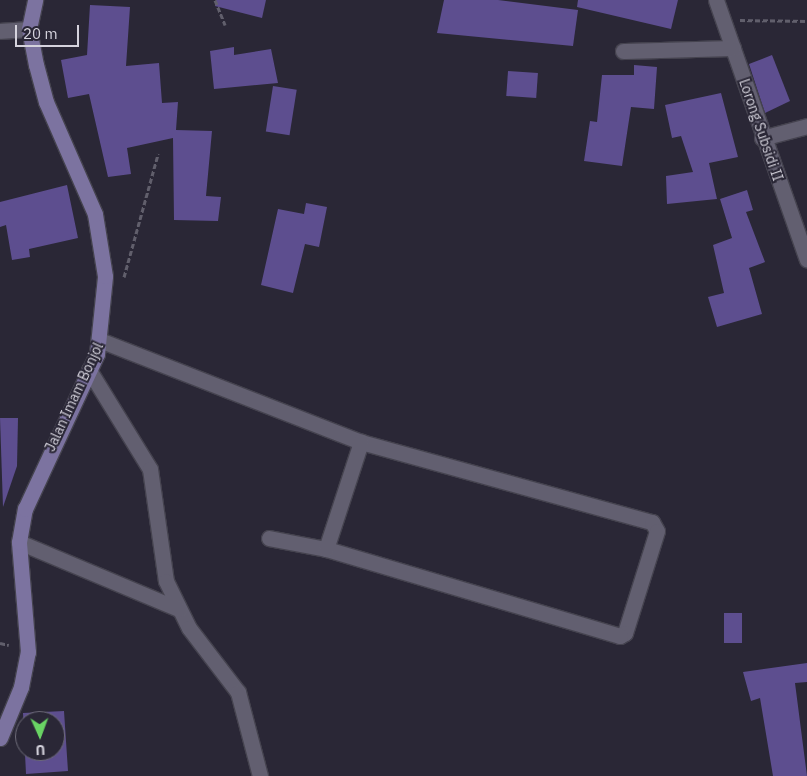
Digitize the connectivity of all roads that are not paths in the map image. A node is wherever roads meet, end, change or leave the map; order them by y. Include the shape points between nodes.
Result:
1 (35, 0) edge
2 (716, 0) edge
3 (29, 29) junction
4 (0, 31) edge
5 (733, 48) junction
6 (623, 51) dead end
7 (807, 126) edge
8 (762, 138) junction
9 (807, 260) edge
10 (102, 341) junction
11 (89, 370) junction
12 (361, 442) junction
13 (269, 538) dead end
14 (19, 542) junction
15 (326, 549) junction
16 (178, 608) junction
17 (0, 738) edge
18 (260, 776) edge

1 - 3 main road, Jalan Imam Bonjol
2 - 5 street, Lorong Subsidi II
3 - 4 street
3 - 10 main road, Jalan Imam Bonjol via 46,102 84,187 102,244
5 - 6 street
5 - 8 street, Lorong Subsidi II
7 - 8 street
8 - 9 street, Lorong Subsidi II
10 - 11 main road, Jalan Imam Bonjol
10 - 12 street
11 - 14 main road, Jalan Imam Bonjol via 39,470
11 - 16 street via 150,470 163,566
12 - 15 street
12 - 15 street via 652,522 658,531 625,633 616,635
13 - 15 street
14 - 16 street
14 - 17 main road, Jalan Imam Bonjol via 28,652 21,687
16 - 18 street via 238,692

